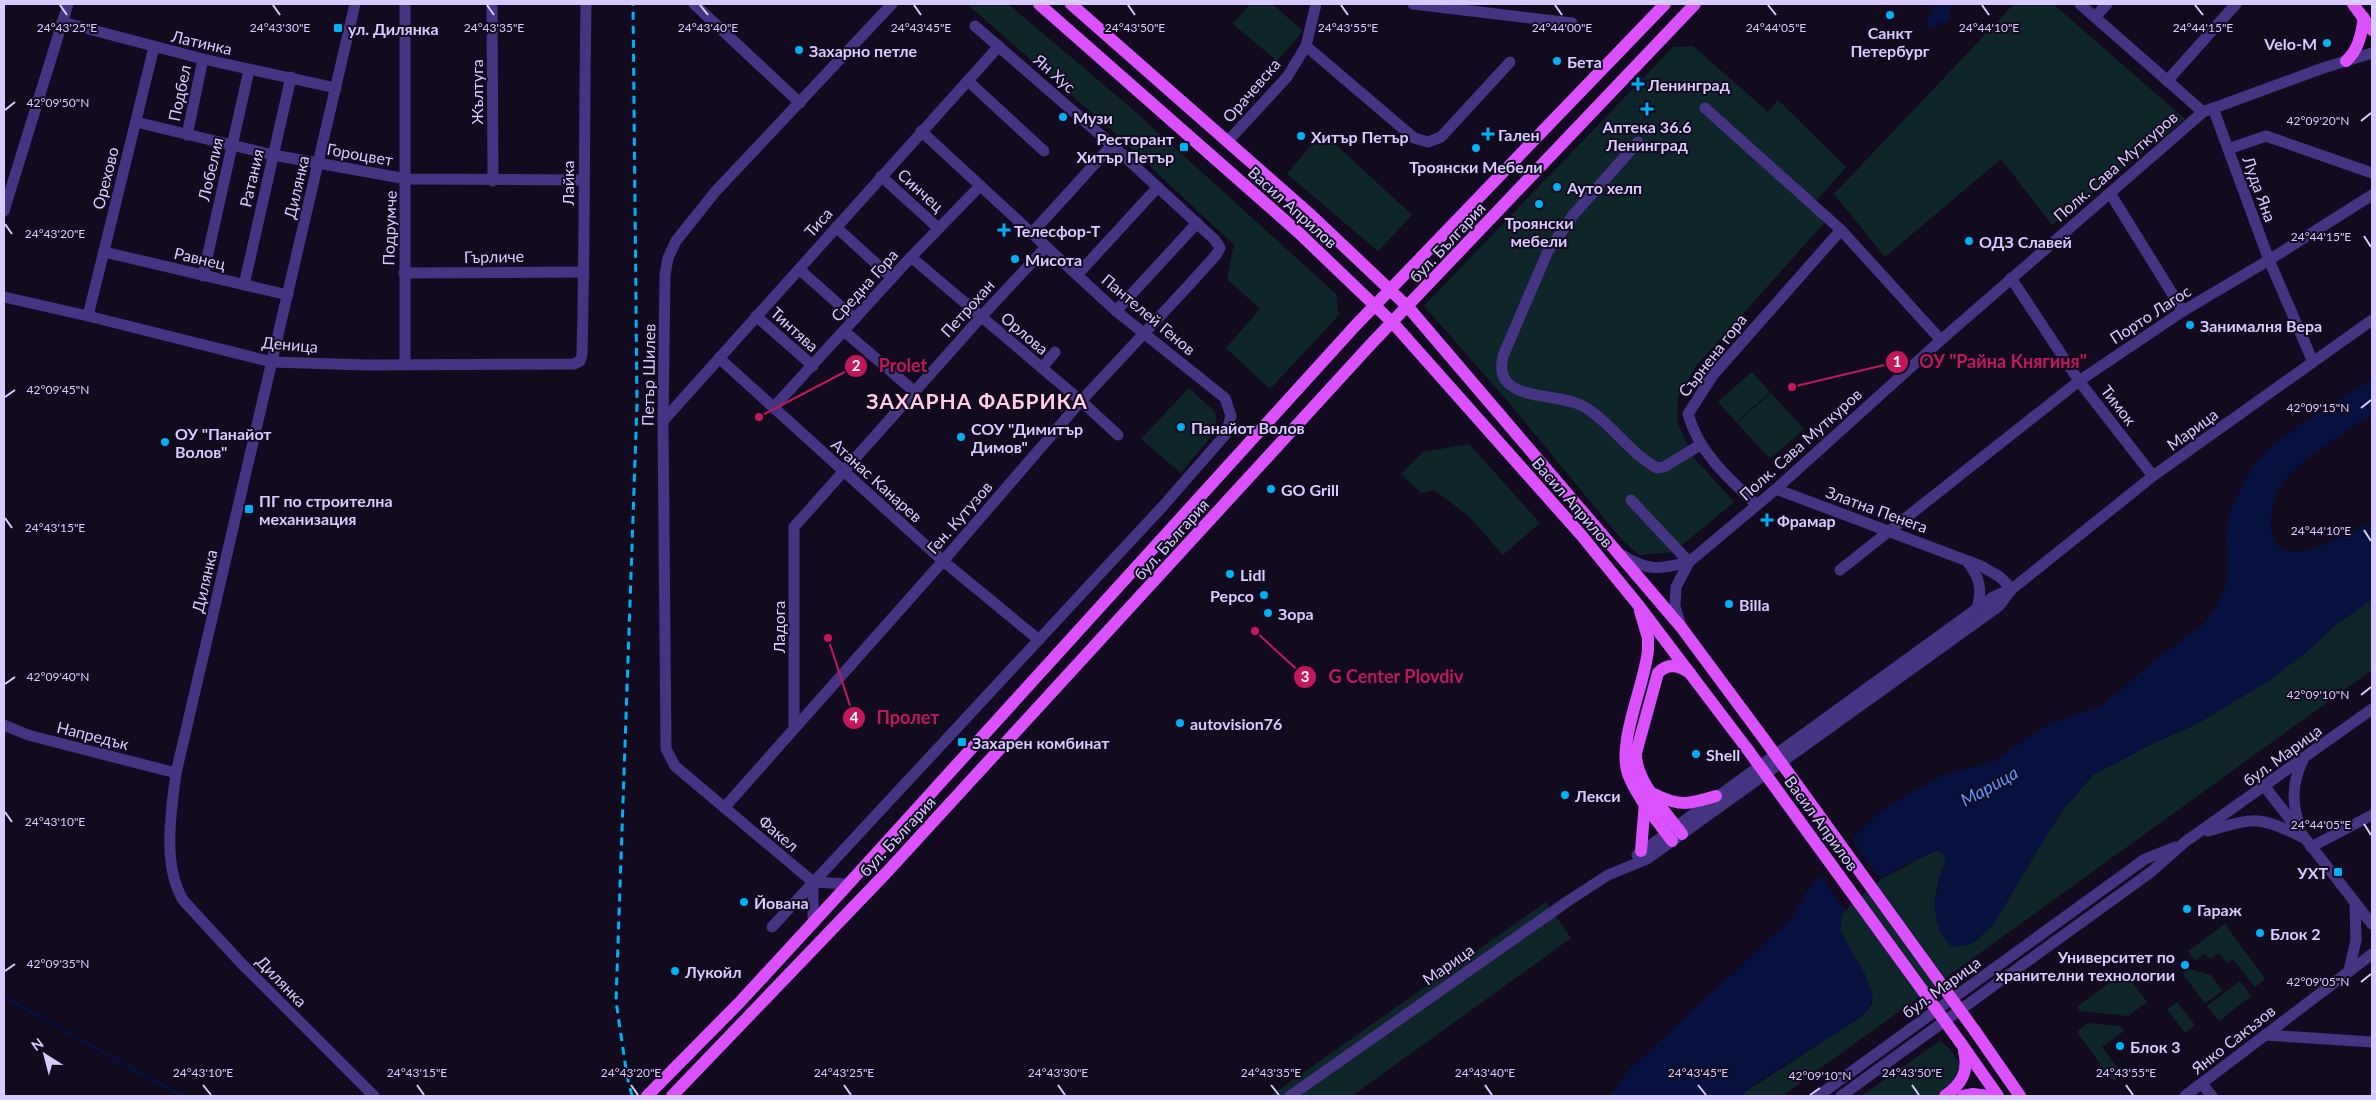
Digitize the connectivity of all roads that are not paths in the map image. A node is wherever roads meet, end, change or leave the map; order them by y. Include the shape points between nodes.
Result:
1 (68, 4) edge
2 (355, 4) edge
3 (405, 4) edge
4 (492, 4) edge
5 (586, 4) edge
6 (694, 4) edge
7 (892, 4) edge
8 (1039, 4) edge
9 (1071, 4) edge
10 (1316, 4) edge
11 (1413, 4) edge
12 (1665, 4) edge
13 (1695, 4) edge
14 (2080, 4) edge
15 (2107, 4) edge
16 (2236, 4) edge
17 (2353, 4) edge
18 (1475, 8) edge
19 (2095, 17) junction
20 (2364, 18) junction
21 (62, 22) junction
22 (1572, 23) dead end
23 (975, 26) dead end
24 (2372, 30) edge
25 (999, 46) junction
26 (1306, 46) junction
27 (154, 47) junction
28 (2372, 53) edge
29 (203, 59) junction
30 (2346, 61) junction
31 (1510, 62) dead end
32 (249, 70) junction
33 (291, 77) junction
34 (968, 81) junction
35 (2167, 81) junction
36 (336, 88) junction
37 (800, 103) junction
38 (1705, 108) dead end
39 (2208, 110) junction
40 (136, 122) junction
41 (921, 131) junction
42 (187, 135) junction
43 (1228, 141) junction
44 (1638, 142) dead end
45 (232, 144) junction
46 (1112, 145) junction
47 (2228, 149) junction
48 (1044, 151) dead end
49 (273, 155) junction
50 (318, 162) junction
51 (2372, 174) edge
52 (881, 176) junction
53 (407, 179) junction
54 (583, 180) junction
55 (493, 181) junction
56 (979, 187) junction
57 (1158, 187) junction
58 (2110, 193) junction
59 (2372, 195) edge
60 (4, 211) edge
61 (1197, 223) junction
62 (836, 227) junction
63 (938, 228) junction
64 (1840, 230) junction
65 (1032, 233) junction
66 (1046, 247) junction
67 (1220, 248) joint
68 (104, 252) junction
69 (911, 257) junction
70 (2269, 260) junction
71 (798, 269) junction
72 (584, 272) junction
73 (404, 273) junction
74 (1078, 275) junction
75 (203, 276) junction
76 (892, 278) junction
77 (2011, 278) junction
78 (244, 285) junction
79 (1390, 289) junction
80 (288, 296) junction
81 (4, 297) edge
82 (1374, 305) junction
83 (1408, 307) junction
84 (1116, 311) junction
85 (2183, 311) junction
86 (88, 316) junction
87 (756, 316) junction
88 (981, 317) junction
89 (855, 319) junction
90 (2372, 320) edge
91 (1393, 323) junction
92 (844, 331) junction
93 (1145, 333) junction
94 (1941, 340) junction
95 (1055, 352) dead end
96 (718, 358) junction
97 (272, 362) junction
98 (580, 362) joint
99 (2313, 362) junction
100 (405, 364) junction
101 (813, 366) junction
102 (1042, 368) junction
103 (2079, 381) junction
104 (914, 392) junction
105 (1225, 398) joint
106 (1080, 401) junction
107 (774, 408) junction
108 (663, 421) junction
109 (1118, 435) dead end
110 (1700, 445) junction
111 (843, 472) junction
112 (2153, 476) junction
113 (1776, 489) junction
114 (1631, 500) dead end
115 (1757, 505) junction
116 (794, 527) joint
117 (1888, 530) junction
118 (1620, 554) junction
119 (943, 561) junction
120 (1966, 561) junction
121 (1689, 562) junction
122 (1840, 570) dead end
123 (2012, 589) junction
124 (1639, 606) junction
125 (1977, 608) junction
126 (1681, 627) junction
127 (1040, 640) junction
128 (1041, 671) junction
129 (1693, 675) junction
130 (1057, 686) junction
131 (2372, 709) edge
132 (4, 725) edge
133 (794, 727) junction
134 (2303, 759) junction
135 (176, 773) junction
136 (2265, 788) junction
137 (1716, 796) junction
138 (1649, 798) junction
139 (724, 808) junction
140 (2372, 815) edge
141 (1674, 833) junction
142 (2197, 835) junction
143 (2185, 842) junction
144 (2308, 843) junction
145 (1641, 850) junction
146 (1628, 866) junction
147 (813, 882) junction
148 (849, 884) junction
149 (2354, 902) junction
150 (2368, 914) edge
151 (813, 922) junction
152 (2372, 924) edge
153 (772, 927) dead end
154 (2372, 954) edge
155 (2349, 971) junction
156 (2265, 1036) junction
157 (2372, 1042) edge
158 (1961, 1044) junction
159 (2202, 1084) junction
160 (374, 1096) edge
161 (647, 1096) edge
162 (672, 1096) edge
163 (1290, 1096) edge
164 (1818, 1096) edge
165 (1841, 1096) edge
166 (1945, 1096) edge
167 (1963, 1096) edge
168 (1988, 1096) edge
169 (1998, 1096) edge
170 (2020, 1096) edge
171 (2185, 1096) edge
172 (2212, 1096) edge

1 - 21 street
2 - 36 street, Дилянка
3 - 53 street, Подрумче
4 - 55 street, Жълтуга
5 - 54 street, Лайка
6 - 37 street
7 - 37 street, Петър Шилев
8 - 82 main road, Васил Априлов via 1298,232
9 - 43 main road, Васил Априлов
10 - 26 street, Орачевска
11 - 18 street
12 - 79 main road, бул. България
13 - 83 main road, бул. България
14 - 19 street
15 - 19 street
16 - 35 street
17 - 20 main road
18 - 22 street
19 - 35 street
20 - 24 main road
20 - 30 main road via 2360,41
21 - 27 street, Латинка
21 - 60 street
23 - 25 street, Ян Хус
25 - 34 street, Тиса
25 - 46 street, Ян Хус
26 - 31 street via 1414,138 1428,142 1441,137
26 - 43 street, Орачевска via 1287,77
27 - 29 street, Латинка
27 - 40 street, Орехово
28 - 30 street, Полк. Сава Муткуров
29 - 32 street, Латинка
29 - 42 street, Подбел
30 - 39 street, Полк. Сава Муткуров
32 - 33 street, Латинка
32 - 45 street, Лобелия
33 - 36 street, Латинка
33 - 49 street, Ратания
34 - 41 street, Тиса
34 - 48 street
35 - 39 street
36 - 50 street, Дилянка
37 - 108 street, Петър Шилев via 716,192 676,241 668,258
38 - 64 street
39 - 47 street, Луда Яна
39 - 58 street, Полк. Сава Муткуров
40 - 42 street, Гороцвет
40 - 68 street, Орехово
41 - 52 street, Тиса
41 - 56 street, Пантелей Генов
42 - 45 street, Гороцвет
43 - 79 main road, Васил Априлов
44 - 110 street via 1574,214 1548,250 1503,356 1503,378 1520,390 1571,401 1591,411 1657,468
45 - 49 street, Гороцвет
45 - 75 street, Лобелия
46 - 57 street, Ян Хус
46 - 65 street
47 - 51 street via 2266,136
47 - 70 street, Луда Яна
49 - 50 street, Гороцвет
49 - 78 street, Ратания
50 - 53 street, Гороцвет
50 - 80 street, Дилянка
52 - 62 street, Тиса
52 - 63 street, Синчец
53 - 55 street, Гороцвет
53 - 73 street, Подрумче
54 - 55 street, Гороцвет
54 - 72 street, Лайка
56 - 63 street, Средна Гора
56 - 65 street, Пантелей Генов
57 - 61 street, Ян Хус
57 - 74 street
58 - 77 street, Полк. Сава Муткуров
58 - 85 street
59 - 70 street, Порто Лагос
61 - 67 street, Ян Хус
61 - 84 street
62 - 71 street, Тиса
62 - 76 street
63 - 69 street, Средна Гора
64 - 94 street
64 - 110 street, Сърнена гора via 1755,325 1699,394 1688,414
65 - 66 street, Пантелей Генов
66 - 74 street, Пантелей Генов
66 - 88 street, Петрохан
67 - 93 street, Ген. Кутузов
68 - 75 street, Равнец
68 - 86 street, Орехово
69 - 76 street, Средна Гора
69 - 88 street, Орлова
70 - 85 street, Порто Лагос
70 - 99 street, Луда Яна
71 - 87 street, Тиса
71 - 89 street
72 - 73 street, Гърличе
72 - 98 street, Лайка
73 - 100 street, Подрумче
74 - 84 street, Пантелей Генов
75 - 78 street, Равнец
76 - 89 street, Средна Гора
77 - 94 street, Полк. Сава Муткуров
77 - 103 street, Тимок
78 - 80 street, Равнец
79 - 82 main road, бул. България
79 - 83 main road, Васил Априлов
80 - 97 street, Дилянка
81 - 86 street, Деница
82 - 91 main road, Васил Априлов
82 - 128 main road, бул. България
83 - 91 main road, бул. България
83 - 118 main road, Васил Априлов
84 - 93 street, Пантелей Генов
85 - 103 street, Порто Лагос
86 - 97 street, Деница
87 - 96 street, Тиса
87 - 101 street, Тинтява
88 - 102 street, Орлова
88 - 104 street, Петрохан
89 - 92 street, Средна Гора
90 - 99 street, Марица
91 - 124 main road, Васил Априлов via 1574,527
91 - 130 main road, бул. България
92 - 101 street, Средна Гора
92 - 104 street
93 - 105 street, Пантелей Генов
93 - 106 street, Ген. Кутузов
94 - 113 street, Полк. Сава Муткуров
95 - 102 street
96 - 107 street, Атанас Канарев
96 - 108 street, Тиса
97 - 100 street, Деница
97 - 135 street, Дилянка
98 - 100 street, Деница
99 - 112 street, Марица
101 - 107 street, Средна Гора
102 - 106 street, Орлова
103 - 112 street, Тимок
103 - 117 street, Порто Лагос
104 - 111 street, Петрохан
105 - 127 street, бул. България via 1231,416 1226,434
106 - 109 street, Орлова
106 - 119 street, Ген. Кутузов
107 - 111 street, Атанас Канарев
108 - 139 street, Петър Шилев via 666,749 675,766
110 - 115 street, Сърнена гора
111 - 116 street, Петрохан
111 - 119 street, Атанас Канарев
112 - 123 street, Марица
113 - 115 street, Полк. Сава Муткуров
113 - 117 street, Златна Пенега
114 - 121 street
115 - 121 street, Полк. Сава Муткуров
116 - 133 street, Ладога
117 - 120 street, Златна Пенега
117 - 122 street, Порто Лагос
118 - 121 street via 1652,569
118 - 126 main road, Васил Априлов
119 - 127 street, Атанас Канарев
119 - 133 street, Ген. Кутузов
120 - 123 street, Златна Пенега via 1995,573
120 - 125 street via 1980,582
121 - 126 street via 1676,587 1675,606
123 - 125 street, Марица
123 - 141 street, Марица via 1999,606
124 - 129 main road, Васил Априлов
124 - 138 main road via 1648,638 1648,655 1625,755 1628,773
125 - 137 street, Марица
126 - 170 main road, Васил Априлов, bridge
127 - 147 street, бул. България
128 - 130 main road
128 - 148 main road, бул. България
129 - 138 main road via 1672,666 1656,676 1636,759
129 - 158 main road, Васил Априлов, bridge
130 - 162 main road, бул. България via 887,872
131 - 134 street, бул. Марица
132 - 135 street, Напредък via 28,735
133 - 139 street, Ген. Кутузов
134 - 136 street, бул. Марица
134 - 144 street via 2293,790 2296,813
135 - 160 street, Дилянка via 171,814 173,872 183,900
136 - 142 street, бул. Марица
136 - 144 street
137 - 138 main road via 1683,804
137 - 141 street, Марица
138 - 141 main road
138 - 145 main road
139 - 147 street, Факел
140 - 144 street
141 - 145 street, Марица
141 - 146 street, Марица via 1647,859
142 - 143 street, бул. Марица
142 - 144 street via 2254,820 2276,824
143 - 164 street, бул. Марица via 2145,859
143 - 165 street, бул. Марица via 2151,872
144 - 149 street
145 - 146 street, Марица
146 - 163 street, Марица via 1568,900
147 - 148 street
147 - 151 street
147 - 153 street, бул. България
148 - 151 main road, бул. България
149 - 150 street
149 - 155 street via 2356,940
150 - 152 street
151 - 161 main road, бул. България
154 - 155 street, Янко Сакъзов
155 - 156 street, Янко Сакъзов
156 - 157 street
156 - 159 street, Янко Сакъзов
158 - 166 main road via 1966,1070 1960,1083
158 - 169 main road, Васил Априлов
159 - 171 street, Янко Сакъзов
159 - 172 street
167 - 168 main road

